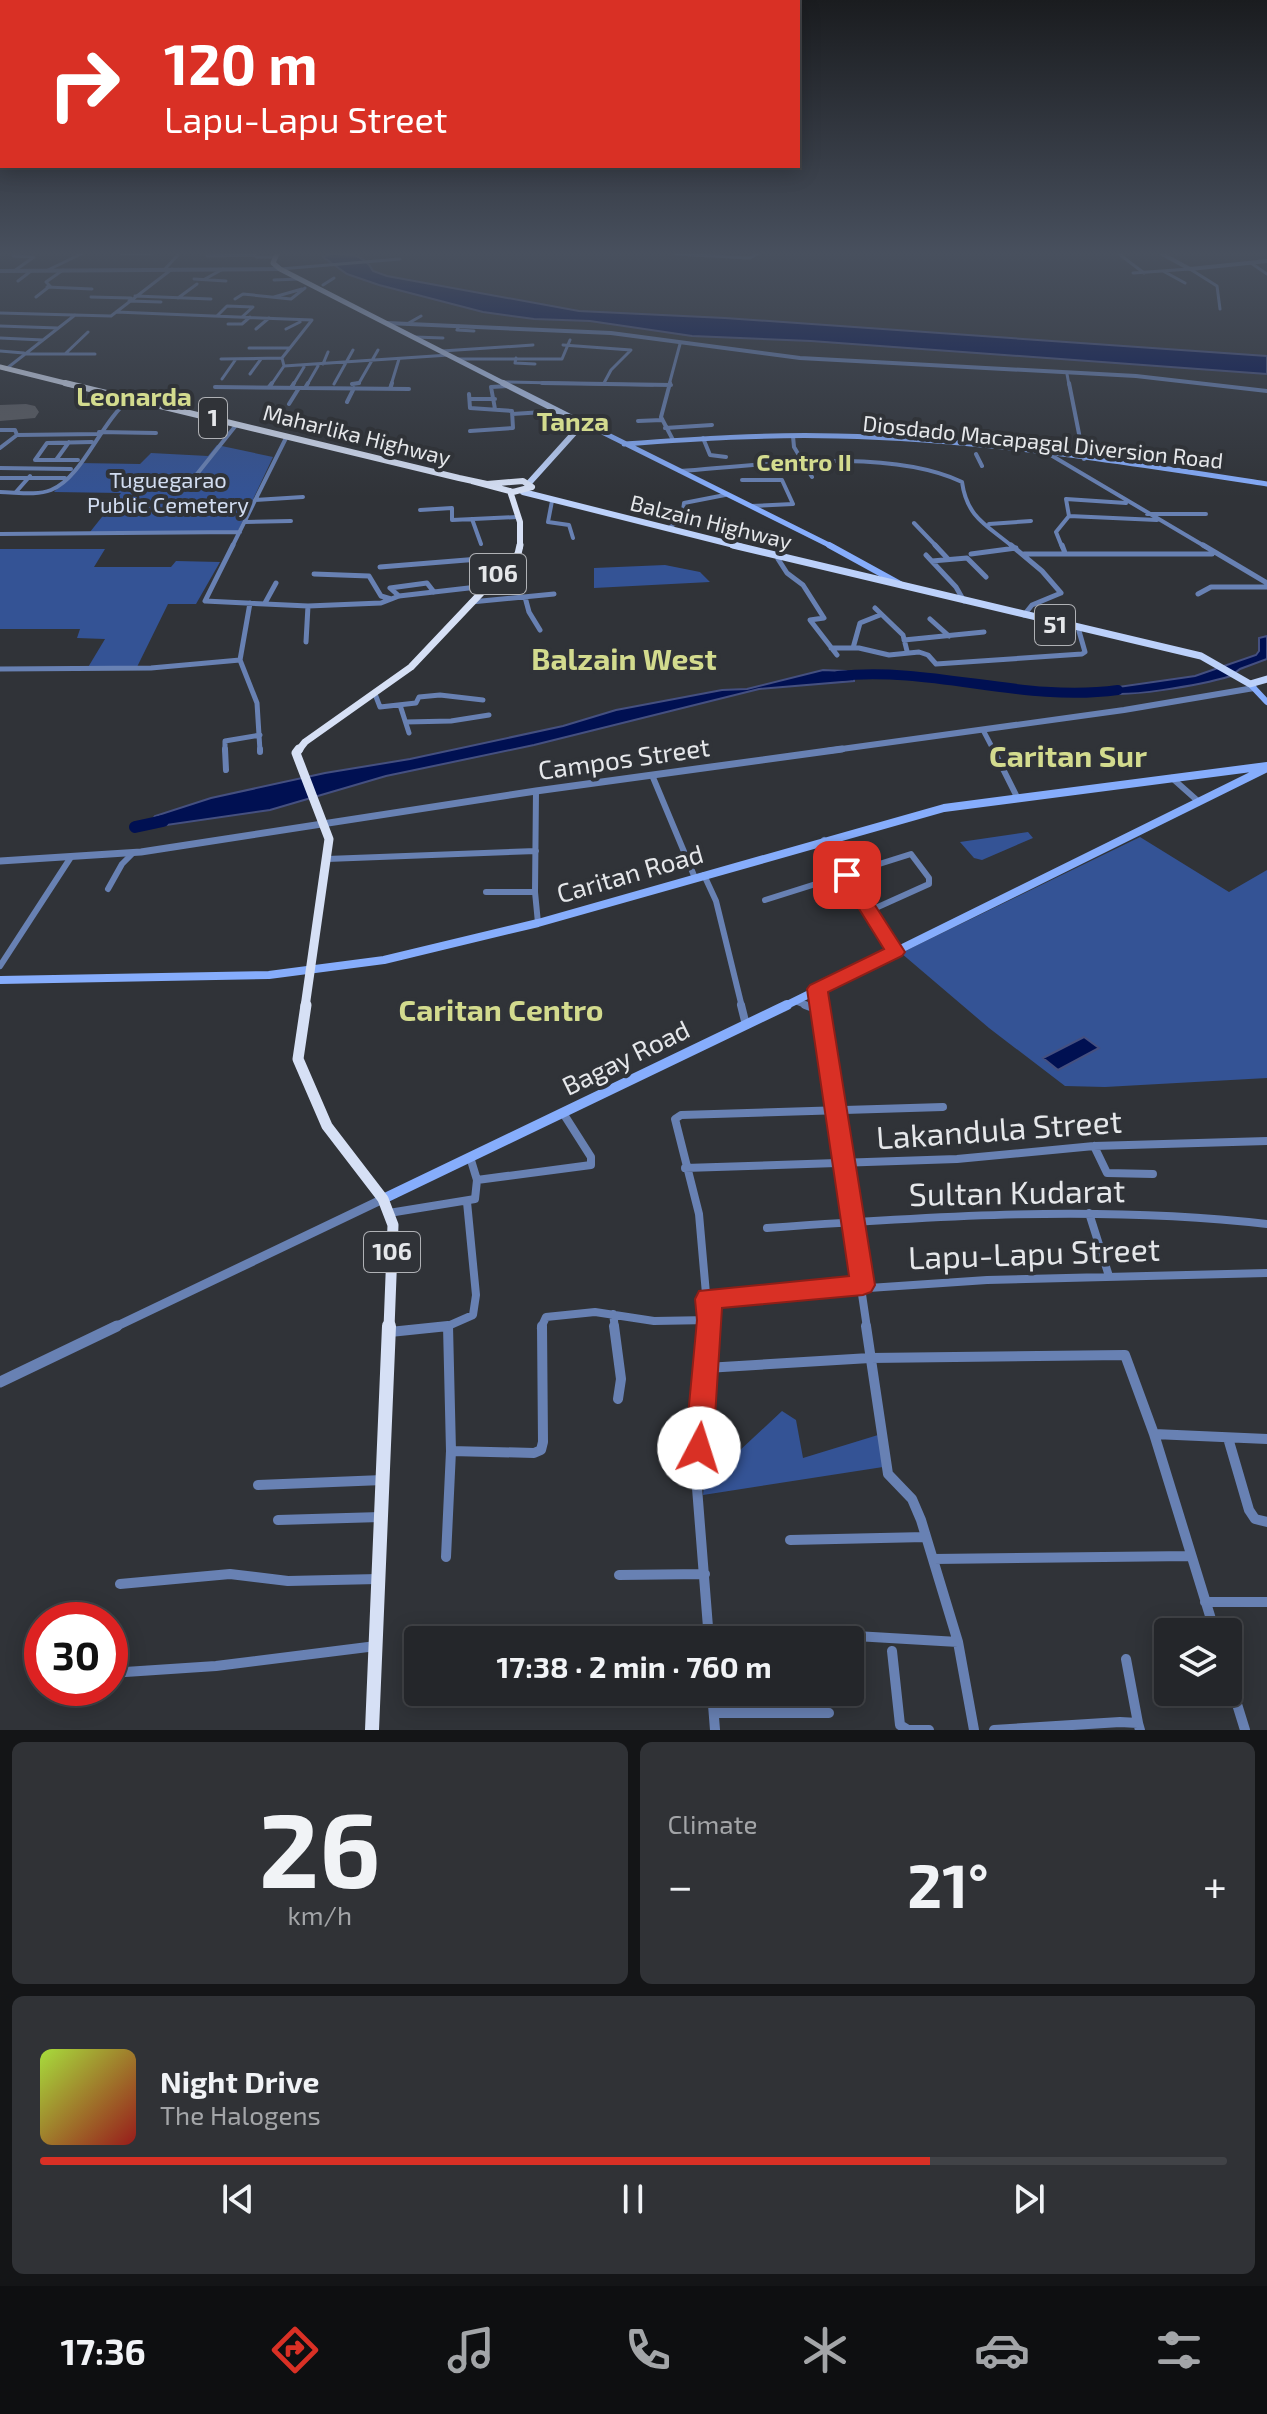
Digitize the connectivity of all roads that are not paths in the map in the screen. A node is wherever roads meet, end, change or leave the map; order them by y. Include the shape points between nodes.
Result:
1 (50, 335) edge
2 (85, 335) edge
3 (301, 335) edge
4 (410, 335) edge
5 (622, 335) edge
6 (414, 337) junction
7 (0, 338) edge
8 (443, 338) dead end
9 (43, 340) junction
10 (570, 343) junction
11 (680, 344) junction
12 (533, 345) dead end
13 (563, 345) dead end
14 (606, 347) junction
15 (249, 348) dead end
16 (290, 348) junction
17 (353, 350) dead end
18 (378, 350) dead end
19 (0, 351) edge
20 (442, 351) junction
21 (328, 352) dead end
22 (26, 354) junction
23 (65, 354) junction
24 (95, 354) dead end
25 (449, 355) junction
26 (598, 355) dead end
27 (282, 358) junction
28 (516, 358) junction
29 (221, 359) dead end
30 (236, 359) junction
31 (261, 359) junction
32 (399, 359) junction
33 (458, 359) junction
34 (372, 360) junction
35 (346, 362) junction
36 (535, 364) dead end
37 (320, 365) junction
38 (284, 366) junction
39 (304, 367) junction
40 (3, 368) edge
41 (250, 374) dead end
42 (1067, 374) junction
43 (539, 375) dead end
44 (222, 379) dead end
45 (536, 381) junction
46 (504, 382) junction
47 (604, 383) junction
48 (334, 384) dead end
49 (355, 385) junction
50 (671, 385) junction
51 (512, 386) junction
52 (215, 387) dead end
53 (269, 387) junction
54 (291, 388) junction
55 (302, 388) junction
56 (328, 388) junction
57 (390, 389) junction
58 (409, 389) dead end
59 (1267, 391) edge
60 (322, 397) dead end
61 (130, 399) junction
62 (495, 399) junction
63 (347, 402) dead end
64 (289, 404) dead end
65 (495, 409) junction
66 (560, 411) junction
67 (512, 414) junction
68 (662, 420) junction
69 (638, 421) dead end
70 (576, 423) junction
71 (237, 424) junction
72 (712, 425) dead end
73 (665, 428) junction
74 (0, 430) edge
75 (470, 431) dead end
76 (98, 433) junction
77 (156, 433) dead end
78 (17, 435) junction
79 (287, 436) junction
80 (793, 436) junction
81 (703, 438) junction
82 (0, 439) edge
83 (11, 439) junction
84 (673, 440) junction
85 (69, 442) junction
86 (92, 442) junction
87 (624, 444) junction
88 (0, 448) edge
89 (976, 450) junction
90 (1049, 454) junction
91 (836, 456) dead end
92 (726, 457) dead end
93 (1084, 459) junction
94 (56, 460) junction
95 (78, 460) junction
96 (805, 464) junction
97 (840, 464) junction
98 (982, 466) dead end
99 (0, 468) edge
100 (36, 469) junction
101 (71, 469) junction
102 (677, 471) junction
103 (197, 474) dead end
104 (534, 474) junction
105 (812, 477) dead end
106 (0, 478) edge
107 (28, 478) junction
108 (65, 478) junction
109 (742, 480) dead end
110 (472, 481) junction
111 (514, 482) junction
112 (1267, 484) edge
113 (530, 489) junction
114 (507, 490) junction
115 (0, 492) edge
116 (16, 492) junction
117 (521, 492) junction
118 (725, 495) junction
119 (303, 497) dead end
120 (255, 500) junction
121 (514, 500) junction
122 (549, 500) junction
123 (1129, 503) junction
124 (748, 506) junction
125 (420, 510) dead end
126 (1147, 514) junction
127 (1206, 514) dead end
128 (1069, 516) junction
129 (518, 517) junction
130 (472, 519) junction
131 (1157, 520) junction
132 (291, 521) dead end
133 (1031, 521) dead end
134 (245, 522) junction
135 (914, 523) dead end
136 (989, 524) junction
137 (668, 529) junction
138 (240, 532) junction
139 (0, 534) edge
140 (573, 538) dead end
141 (481, 544) dead end
142 (1016, 548) junction
143 (1065, 553) junction
144 (971, 554) dead end
145 (1024, 554) junction
146 (1212, 554) junction
147 (926, 555) dead end
148 (516, 556) junction
149 (780, 557) junction
150 (948, 559) junction
151 (932, 561) junction
152 (380, 567) dead end
153 (314, 574) dead end
154 (986, 577) dead end
155 (276, 583) dead end
156 (1267, 585) edge
157 (486, 586) junction
158 (901, 586) junction
159 (377, 587) junction
160 (390, 588) junction
161 (434, 592) junction
162 (554, 594) dead end
163 (1198, 594) dead end
164 (399, 596) junction
165 (525, 597) junction
166 (391, 599) junction
167 (964, 601) junction
168 (471, 602) junction
169 (250, 603) junction
170 (265, 603) junction
171 (308, 606) junction
172 (875, 608) dead end
173 (880, 615) junction
174 (1024, 615) junction
175 (930, 619) dead end
176 (540, 630) dead end
177 (1079, 631) junction
178 (984, 632) dead end
179 (949, 636) junction
180 (904, 640) junction
181 (306, 642) dead end
182 (831, 648) junction
183 (853, 648) junction
184 (907, 651) junction
185 (837, 655) dead end
186 (240, 660) junction
187 (1211, 661) junction
188 (0, 669) edge
189 (1267, 676) edge
190 (1249, 684) junction
191 (1267, 692) edge
192 (375, 694) junction
193 (483, 700) dead end
194 (1267, 702) edge
195 (400, 705) junction
196 (489, 715) dead end
197 (406, 722) junction
198 (983, 730) junction
199 (409, 733) dead end
200 (260, 735) junction
201 (260, 752) dead end
202 (1267, 767) edge
203 (226, 770) dead end
204 (652, 775) junction
205 (1172, 778) junction
206 (536, 791) junction
207 (1017, 797) junction
208 (1199, 802) junction
209 (325, 822) junction
210 (824, 840) junction
211 (536, 851) junction
212 (133, 852) junction
213 (71, 857) junction
214 (327, 859) junction
215 (0, 861) edge
216 (847, 875) junction
217 (700, 877) junction
218 (108, 889) dead end
219 (486, 892) dead end
220 (535, 892) junction
221 (765, 900) dead end
222 (869, 911) junction
223 (538, 923) junction
224 (895, 952) junction
225 (0, 966) edge
226 (312, 972) junction
227 (0, 980) edge
228 (817, 989) junction
229 (795, 1001) junction
230 (821, 1011) junction
231 (746, 1025) junction
232 (943, 1107) dead end
233 (835, 1110) junction
234 (563, 1113) junction
235 (1267, 1141) edge
236 (1094, 1146) junction
237 (470, 1157) junction
238 (844, 1164) junction
239 (685, 1168) junction
240 (1153, 1174) dead end
241 (477, 1180) junction
242 (383, 1199) junction
243 (467, 1202) junction
244 (389, 1213) junction
245 (1089, 1213) junction
246 (853, 1224) junction
247 (1267, 1224) edge
248 (767, 1228) dead end
249 (1108, 1273) junction
250 (1267, 1273) edge
251 (863, 1285) junction
252 (708, 1299) junction
253 (613, 1314) junction
254 (710, 1320) junction
255 (448, 1326) junction
256 (388, 1332) junction
257 (870, 1358) junction
258 (706, 1368) junction
259 (0, 1382) edge
260 (618, 1399) dead end
261 (1154, 1434) junction
262 (1228, 1438) junction
263 (1267, 1439) edge
264 (451, 1451) junction
265 (383, 1480) junction
266 (258, 1485) dead end
267 (381, 1517) junction
268 (278, 1520) dead end
269 (1267, 1522) edge
270 (926, 1537) junction
271 (790, 1540) dead end
272 (1191, 1556) junction
273 (446, 1557) dead end
274 (933, 1559) junction
275 (705, 1574) junction
276 (619, 1575) dead end
277 (378, 1579) junction
278 (120, 1584) dead end
279 (1205, 1602) junction
280 (1267, 1602) edge
281 (1210, 1618) edge
282 (708, 1626) edge
283 (864, 1637) edge
284 (958, 1642) junction
285 (376, 1646) junction
286 (892, 1651) dead end
287 (1126, 1659) dead end
288 (128, 1672) edge
289 (713, 1706) edge
290 (1238, 1706) edge
291 (714, 1713) junction
292 (829, 1713) dead end
293 (1139, 1726) edge
294 (372, 1730) edge
295 (715, 1730) edge
296 (929, 1730) edge
297 (974, 1730) edge
298 (994, 1730) edge
299 (1245, 1730) edge

1 - 9 street
2 - 23 street
3 - 16 street
4 - 6 main road
5 - 11 street
6 - 8 street
6 - 20 main road
7 - 9 street
9 - 22 street
10 - 13 street
10 - 14 street
10 - 28 street via 561,359
11 - 42 street via 800,358
11 - 50 street
12 - 20 street
14 - 26 street
14 - 47 street via 631,350
15 - 16 street
16 - 27 street
17 - 35 street
18 - 34 street
19 - 22 street
20 - 25 main road
21 - 37 street
22 - 23 street
22 - 40 street
23 - 24 street
25 - 32 street
25 - 33 main road
27 - 31 street
27 - 38 street
28 - 33 street
28 - 36 street via 515,363
29 - 30 street
30 - 31 street
30 - 44 street
31 - 41 street
32 - 34 street
32 - 57 street
33 - 46 main road
34 - 35 street
34 - 49 street
35 - 37 street
35 - 48 street
37 - 39 street
37 - 55 street
38 - 39 street
38 - 53 street
39 - 54 street
40 - 61 highway, Maharlika Highway / 1
42 - 59 street
42 - 93 street
43 - 45 street
45 - 46 street
45 - 47 street
46 - 51 main road
47 - 50 street
49 - 56 street
49 - 57 street
49 - 63 street
50 - 68 street
51 - 62 street via 491,387
51 - 66 main road
52 - 53 street
53 - 54 street
54 - 55 street
55 - 56 street
55 - 64 street
56 - 60 street
57 - 58 street
61 - 71 highway, Maharlika Highway / 1
61 - 76 street via 116,408
62 - 65 street
62 - 65 street via 469,396 470,408
65 - 67 street
66 - 67 street
66 - 70 main road
67 - 75 street via 512,429
68 - 69 street
68 - 73 street
70 - 87 main road
70 - 104 main road, Maharlika Highway / 1 via 575,432
71 - 79 highway, Maharlika Highway / 1
71 - 103 street
72 - 73 street
73 - 84 street
74 - 78 street via 15,430
76 - 77 street
76 - 78 street
76 - 86 street
78 - 83 street
79 - 110 highway, Maharlika Highway / 1
79 - 120 street
80 - 81 main road, Diosdado Macapagal Diversion Road
80 - 89 main road, Diosdado Macapagal Diversion Road via 874,437
80 - 96 street
81 - 84 main road, Diosdado Macapagal Diversion Road
81 - 92 street via 710,455
82 - 83 street
83 - 88 street
84 - 87 main road, Diosdado Macapagal Diversion Road
85 - 86 street
85 - 94 street
85 - 94 street via 46,443 35,459
86 - 95 street
87 - 102 main road
89 - 90 main road, Diosdado Macapagal Diversion Road
89 - 98 street
90 - 93 main road, Diosdado Macapagal Diversion Road
90 - 123 street
91 - 97 street
93 - 112 main road, Diosdado Macapagal Diversion Road
94 - 95 street
95 - 101 street
96 - 97 street
96 - 102 street
96 - 105 street
97 - 136 street via 922,466 961,480 967,507
99 - 100 street
100 - 101 street
100 - 107 street
101 - 108 street
102 - 118 main road
104 - 111 main road, Maharlika Highway / 1
104 - 113 main road, Maharlika Highway / 1
106 - 107 street
107 - 108 street
107 - 116 street
108 - 116 street via 51,490
109 - 124 street via 782,480 793,504
110 - 111 highway, Maharlika Highway / 1
110 - 114 highway, Maharlika Highway / 1
111 - 113 highway, 1
111 - 114 highway, 1
113 - 117 main road, 51
113 - 121 highway
113 - 122 main road, 51
114 - 117 highway, 1
114 - 121 highway, 106
115 - 116 street
117 - 121 highway
118 - 124 main road
118 - 137 street via 684,503 682,518
119 - 120 street
120 - 134 street
121 - 129 highway, 106
122 - 137 main road, Balzain Highway / 51
122 - 140 street via 548,522 569,525
123 - 126 street
123 - 128 street via 1067,498
124 - 158 main road
125 - 130 street via 452,508 450,519
126 - 127 street
126 - 131 street
128 - 131 street
128 - 143 street via 1056,532
129 - 130 street
129 - 148 highway, 106 via 522,543
130 - 141 street
131 - 146 street
132 - 134 street
133 - 136 street
134 - 138 street
135 - 150 street
136 - 142 street
137 - 149 main road, Balzain Highway / 51
138 - 139 street
138 - 169 street via 205,601
142 - 144 street
142 - 145 street
143 - 145 street
143 - 146 street
145 - 174 street via 1061,593 1032,605
146 - 156 street
147 - 151 street
148 - 152 street
148 - 157 highway, 106
149 - 158 main road, Balzain Highway / 51
149 - 182 street via 824,618 810,620
150 - 151 street
150 - 154 street via 968,558
151 - 167 street
153 - 159 street via 363,575
155 - 170 street
156 - 163 street via 1211,587
157 - 161 street
157 - 168 highway, 106
158 - 167 main road, Balzain Highway / 51
158 - 177 main road, Balzain Highway / 51
159 - 160 street
159 - 166 street via 381,596
160 - 161 street via 427,583
160 - 164 street
161 - 164 street
162 - 165 street
164 - 166 street
165 - 168 street
165 - 176 street
166 - 171 street
167 - 174 main road, Balzain Highway / 51
168 - 192 highway, 106 via 411,667
169 - 170 street
169 - 186 street
170 - 171 street
171 - 181 street
172 - 173 street
173 - 180 street
173 - 183 street via 860,623
174 - 187 main road, Balzain Highway / 51
175 - 179 street
177 - 184 street via 1083,654 936,664 923,653
177 - 187 main road, Balzain Highway / 51
178 - 179 street
179 - 180 street
180 - 184 street
182 - 183 street
182 - 185 street
183 - 184 street via 889,655
186 - 188 street via 151,668
186 - 200 street via 255,695
187 - 190 main road, Balzain Highway / 51
189 - 190 main road
190 - 191 street
190 - 194 main road
190 - 198 street, Campos Street via 1124,710
192 - 195 street via 379,707
192 - 209 highway, 106 via 300,747 297,760
193 - 195 street via 430,695
195 - 197 street
196 - 197 street
197 - 199 street
198 - 204 street, Campos Street
198 - 207 street
200 - 201 street
200 - 203 street via 225,741
202 - 205 main road, Caritan Road
202 - 208 main road, Bagay Road
204 - 206 street, Campos Street
204 - 217 street
205 - 207 main road, Caritan Road
205 - 208 street
206 - 209 street, Campos Street
206 - 211 street
207 - 210 main road, Caritan Road via 944,808
208 - 224 main road, Bagay Road
209 - 212 street, Campos Street
209 - 214 highway, 106
210 - 216 street
210 - 217 main road, Caritan Road
211 - 214 street
211 - 220 street
212 - 213 street, Campos Street
212 - 218 street
213 - 215 street, Campos Street
213 - 225 street
214 - 226 highway, 106
216 - 221 street
216 - 222 street
216 - 222 street via 911,854 929,878 927,887
217 - 223 main road, Caritan Road
217 - 231 street via 716,901
219 - 220 street
220 - 223 street
222 - 224 street
223 - 226 main road, Caritan Road via 419,953
224 - 228 main road, Bagay Road
226 - 227 main road, Caritan Road
226 - 242 highway, 106 via 298,1046 301,1069 327,1126
228 - 229 main road, Bagay Road
228 - 230 street
229 - 230 street
229 - 231 main road, Bagay Road
230 - 233 street
231 - 234 main road, Bagay Road
232 - 233 street
233 - 238 street
233 - 239 street via 677,1116
234 - 237 main road, Bagay Road
234 - 241 street via 591,1165
235 - 236 street, Lakandula Street
236 - 238 street, Lakandula Street
236 - 240 street via 1107,1173
237 - 241 street
237 - 242 main road, Bagay Road
238 - 239 street, Lakandula Street
238 - 246 street
239 - 252 street via 699,1214
241 - 243 street via 475,1199
242 - 244 highway, 106
242 - 259 street, Bagay Road
243 - 244 street
243 - 255 street via 476,1309 470,1318
244 - 256 highway, 106 via 393,1237
245 - 246 street, Sultan Kudarat
245 - 247 street, Sultan Kudarat
245 - 249 street
246 - 248 street, Sultan Kudarat
246 - 251 street
249 - 250 street, Lapu-Lapu Street
249 - 251 street, Lapu-Lapu Street
251 - 252 street, Lapu-Lapu Street
251 - 257 street
252 - 254 street
253 - 254 street via 654,1321
253 - 260 street via 621,1379
253 - 264 street via 546,1317 541,1327 541,1450
254 - 258 street
255 - 256 street
255 - 264 street
256 - 265 highway, 106
257 - 258 street
257 - 261 street via 1118,1353 1129,1358
257 - 270 street via 888,1474 912,1499
258 - 275 street via 696,1475
261 - 262 street
261 - 272 street
262 - 263 street
262 - 269 street via 1249,1510 1255,1519
264 - 273 street
265 - 266 street
265 - 267 highway, 106
267 - 268 street
267 - 277 highway, 106
270 - 271 street
270 - 274 street
272 - 274 street
272 - 279 street
274 - 284 street
275 - 276 street
275 - 282 street
277 - 278 street via 288,1581 230,1574
277 - 285 highway, 106
279 - 280 street
279 - 281 street
283 - 284 street
284 - 297 street
285 - 288 street
285 - 294 highway, 106
286 - 296 street via 900,1725
287 - 293 street
289 - 291 street
290 - 299 street
291 - 292 street
291 - 295 street
293 - 298 street via 1102,1720

